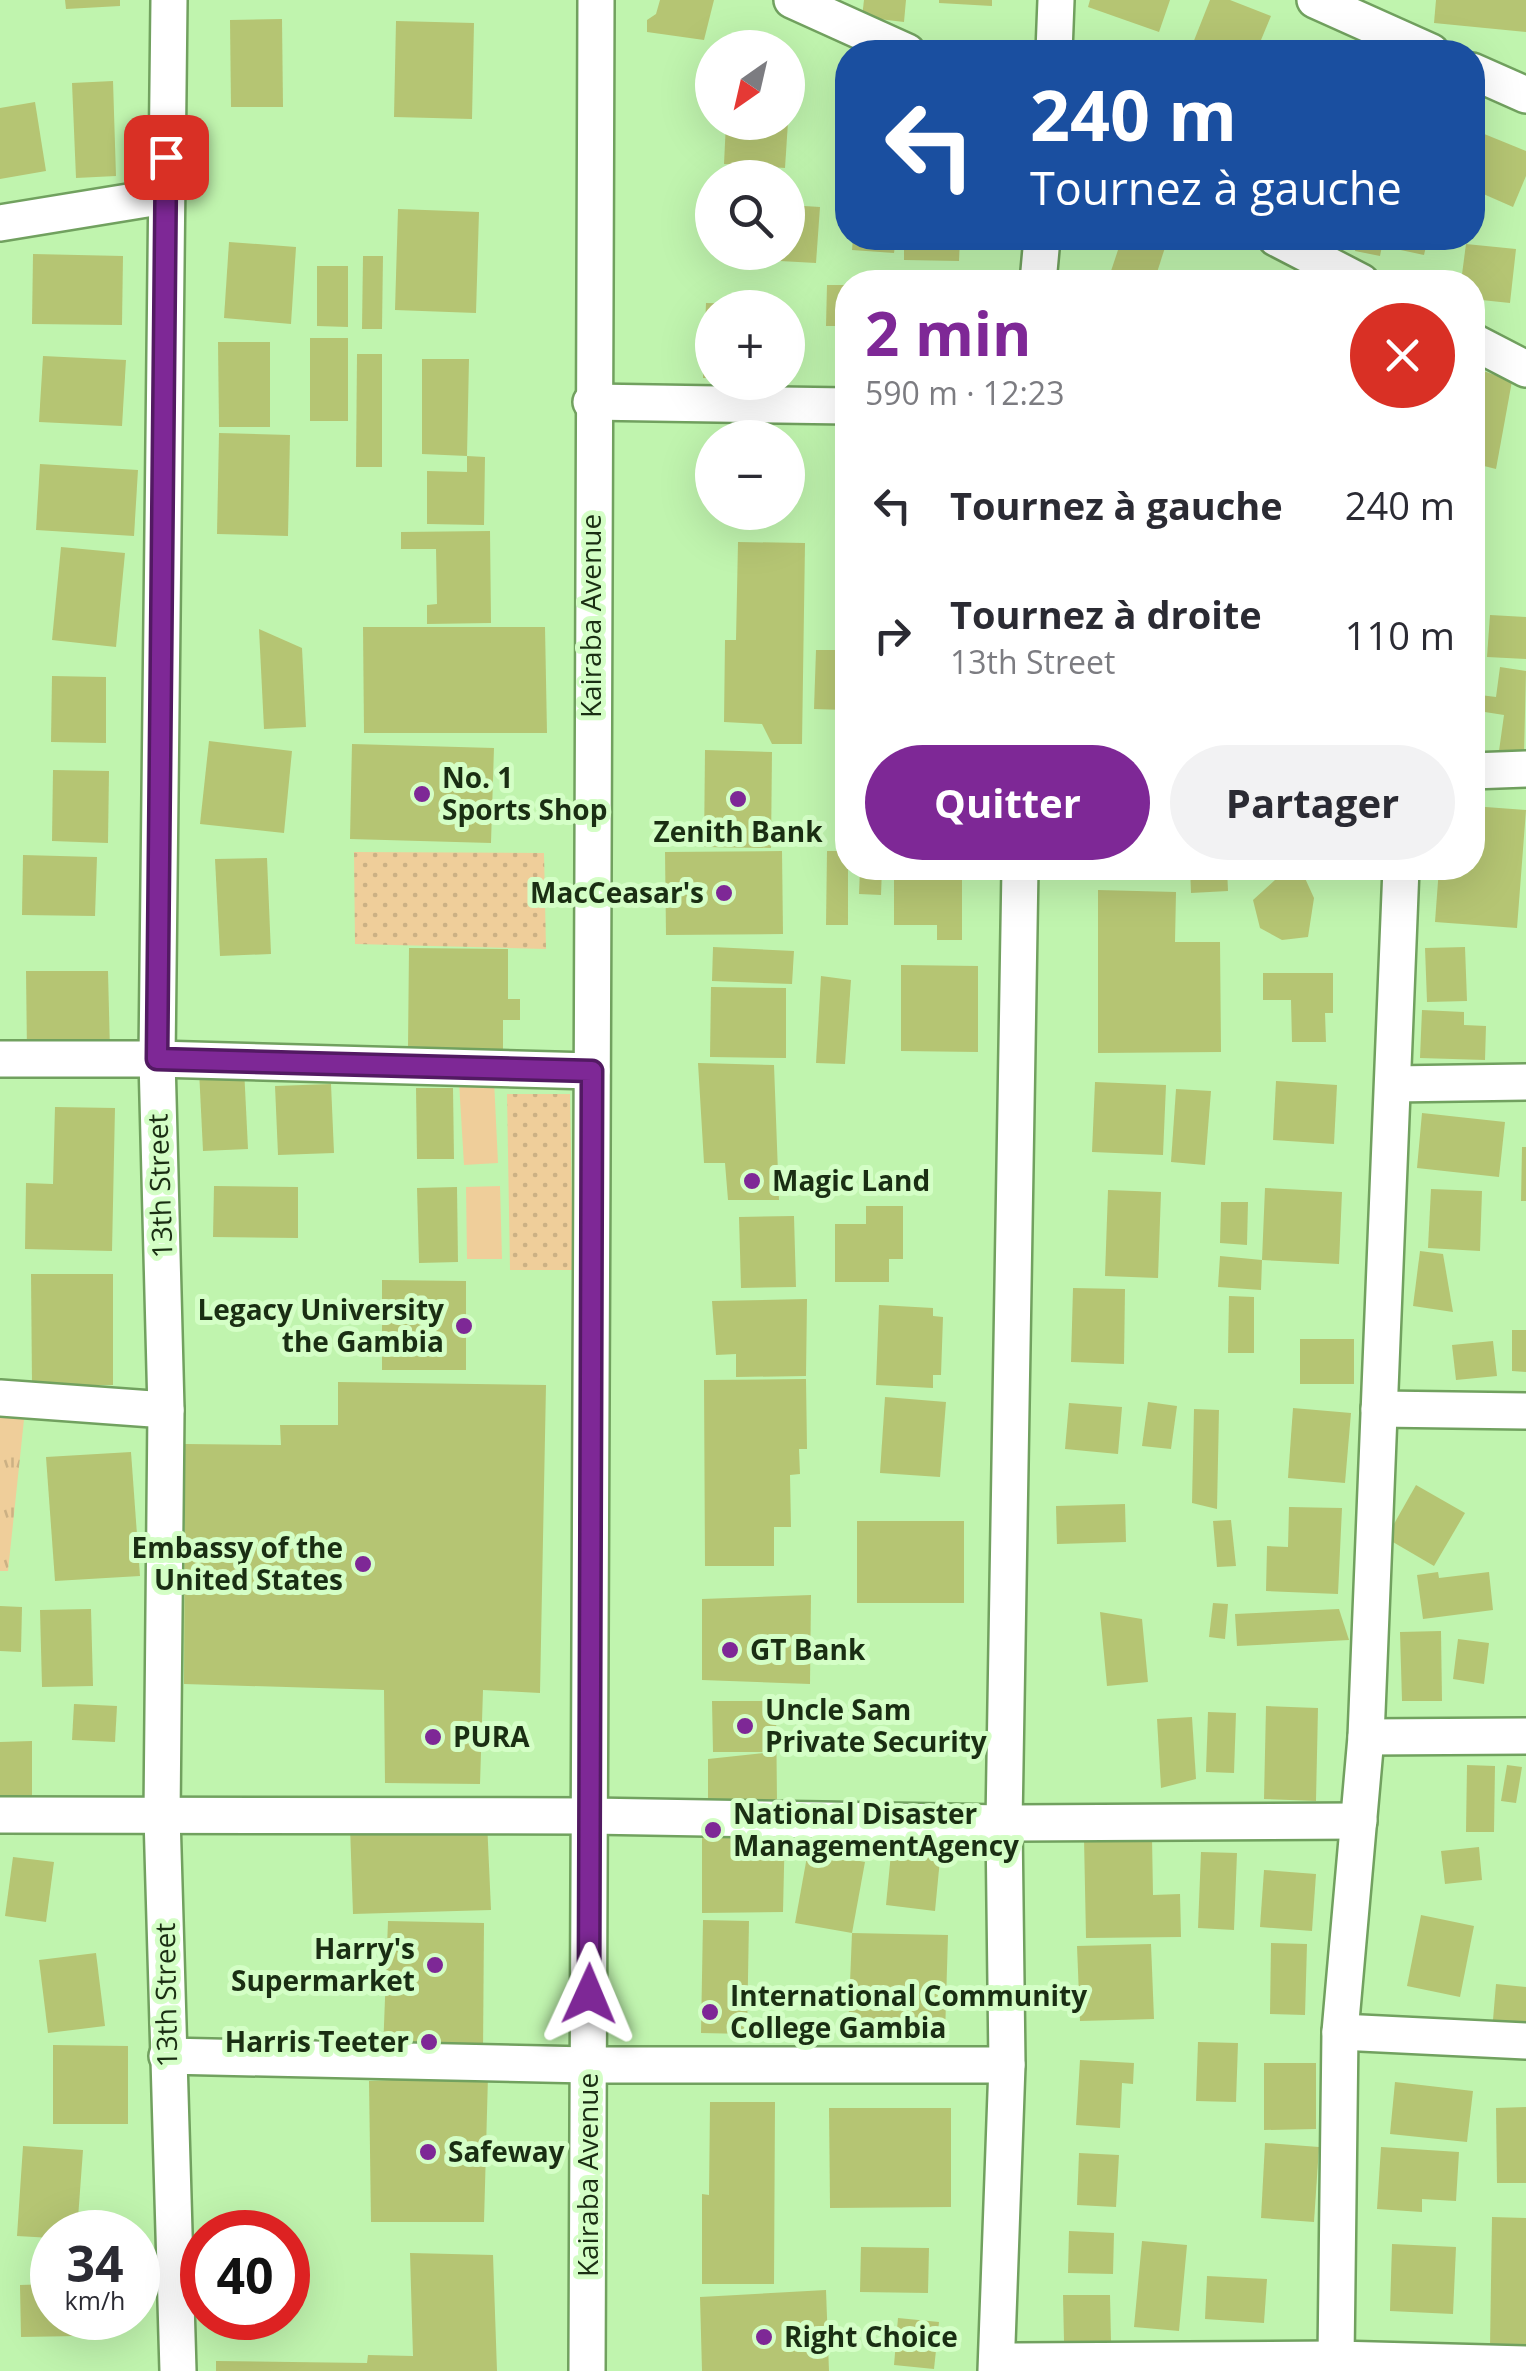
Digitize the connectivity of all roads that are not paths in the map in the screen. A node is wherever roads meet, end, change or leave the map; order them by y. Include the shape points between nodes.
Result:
1 (169, 0) edge
2 (596, 0) edge
3 (792, 0) edge
4 (1056, 0) edge
5 (1315, 0) edge
6 (880, 40) edge
7 (1054, 40) edge
8 (1404, 40) edge
9 (1485, 77) edge
10 (1526, 95) edge
11 (165, 196) junction
12 (0, 224) edge
13 (1299, 250) edge
14 (1339, 270) edge
15 (1485, 348) edge
16 (1526, 370) edge
17 (591, 402) junction
18 (835, 406) edge
19 (1526, 769) edge
20 (1485, 771) edge
21 (1020, 880) edge
22 (1401, 880) edge
23 (0, 1059) edge
24 (157, 1059) junction
25 (592, 1071) junction
26 (1526, 1082) edge
27 (1393, 1084) junction
28 (0, 1398) edge
29 (1380, 1409) junction
30 (166, 1410) junction
31 (1526, 1412) edge
32 (1526, 1736) edge
33 (1366, 1737) junction
34 (0, 1815) edge
35 (162, 1816) junction
36 (591, 1816) junction
37 (1359, 1821) junction
38 (1004, 1823) junction
39 (1340, 2032) junction
40 (1526, 2041) edge
41 (168, 2056) junction
42 (588, 2065) junction
43 (1008, 2065) junction
44 (1336, 2359) junction
45 (998, 2366) edge
46 (1517, 2366) edge
47 (178, 2371) edge
48 (587, 2371) edge

1 - 11 street, 13th Street
2 - 17 street, Kairaba Avenue
3 - 6 street
4 - 7 street
5 - 8 street
9 - 10 street
11 - 12 street
11 - 24 street, 13th Street
13 - 14 street
15 - 16 street
17 - 18 street
17 - 25 street, Kairaba Avenue
19 - 20 street
21 - 38 street
22 - 27 street
23 - 24 street
24 - 25 street
24 - 30 street, 13th Street
25 - 36 street, Kairaba Avenue
26 - 27 street
27 - 29 street
28 - 30 street
29 - 31 street
29 - 33 street
30 - 35 street, 13th Street
32 - 33 street
33 - 37 street
34 - 35 street
35 - 36 street
35 - 41 street, 13th Street
36 - 38 street
36 - 42 street, Kairaba Avenue
37 - 38 street
37 - 39 street
38 - 43 street
39 - 40 street
39 - 44 street
41 - 42 street
41 - 47 street, 13th Street
42 - 43 street
42 - 48 street, Kairaba Avenue
43 - 45 street
44 - 45 street
44 - 46 street

